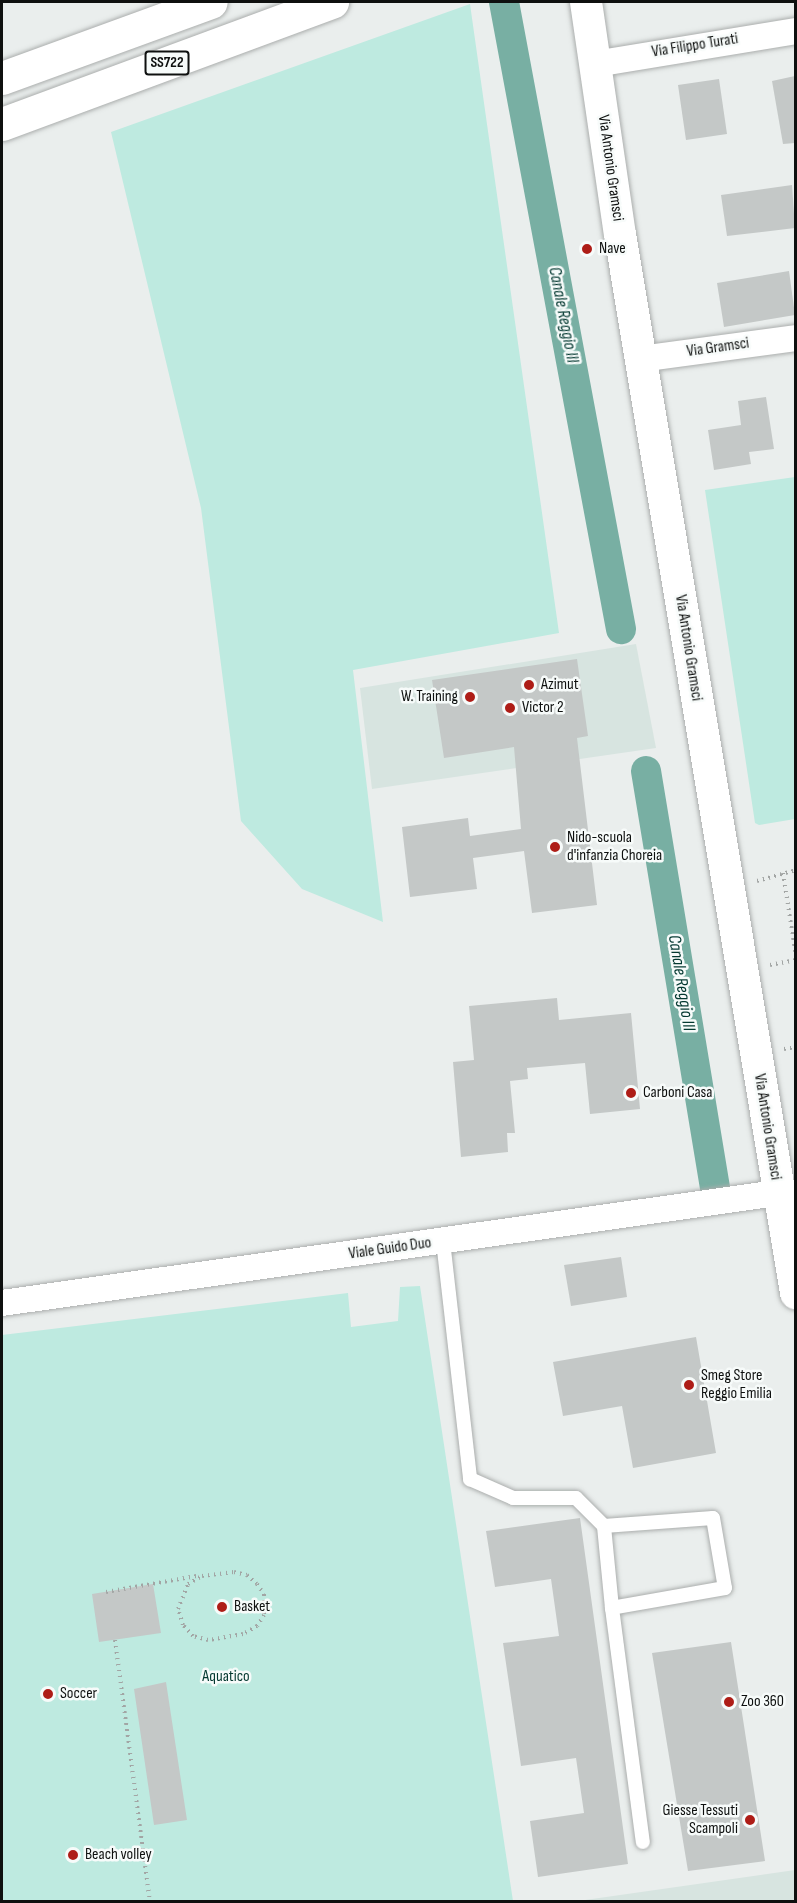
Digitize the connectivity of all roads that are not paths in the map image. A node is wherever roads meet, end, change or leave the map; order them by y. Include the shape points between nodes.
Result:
1 (211, 2) edge
2 (332, 2) edge
3 (586, 2) edge
4 (795, 31) edge
5 (595, 64) junction
6 (2, 78) edge
7 (2, 124) edge
8 (795, 338) edge
9 (641, 359) junction
10 (777, 1193) junction
11 (443, 1241) junction
12 (795, 1293) edge
13 (2, 1304) edge
14 (604, 1526) junction
15 (612, 1608) junction
16 (643, 1842) dead end

1 - 6 highway, SS722
2 - 7 highway, SS722
3 - 5 street, Via Antonio Gramsci
4 - 5 street, Via Filippo Turati
5 - 9 street, Via Antonio Gramsci
8 - 9 street, Via Gramsci
9 - 10 street, Via Antonio Gramsci
10 - 11 street, Viale Guido Duo
10 - 12 street, Via Antonio Gramsci
11 - 13 street, Viale Guido Duo
11 - 14 lane via 470,1479 513,1498 576,1498
14 - 15 lane
14 - 15 lane via 713,1518 725,1588
15 - 16 lane

